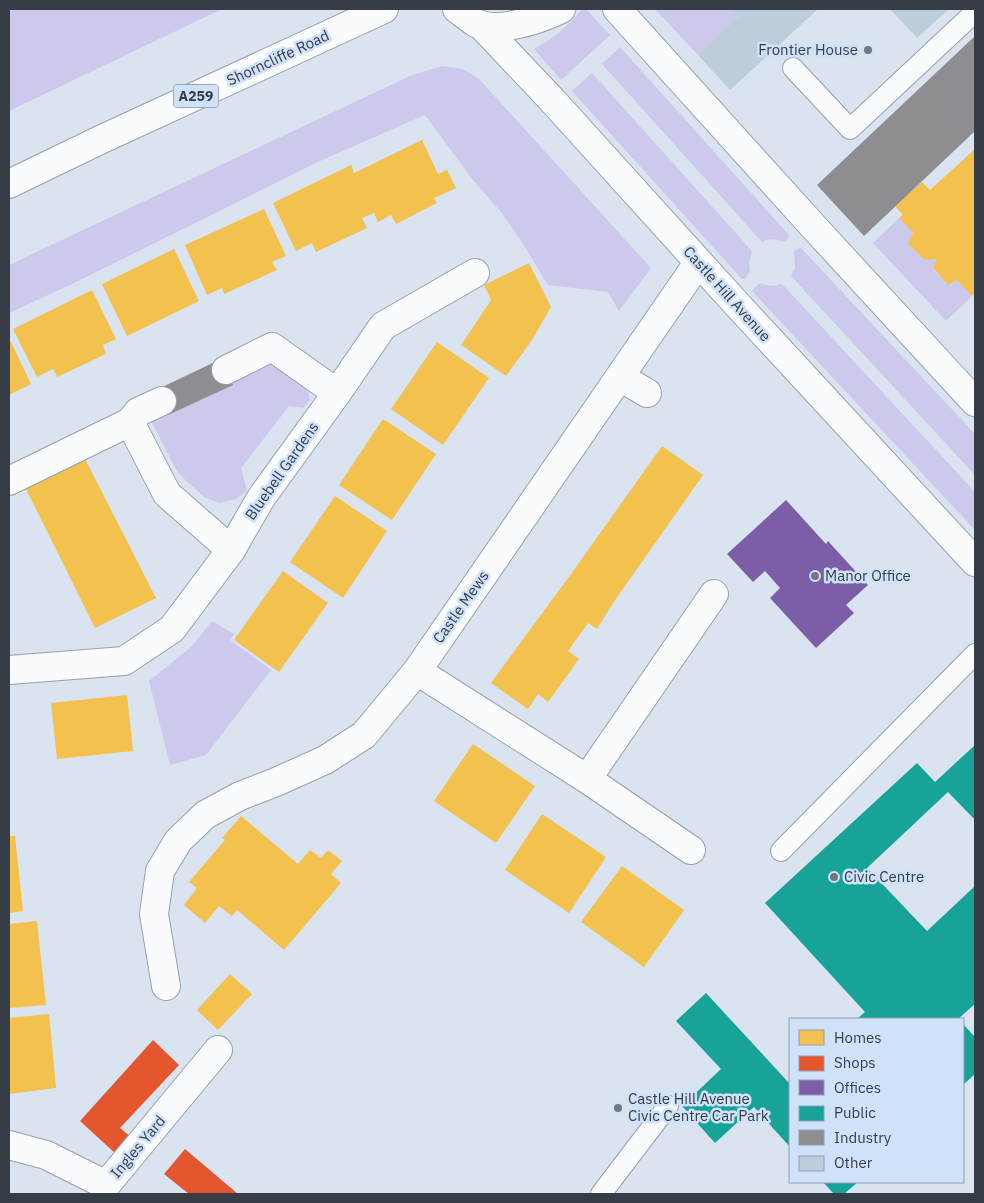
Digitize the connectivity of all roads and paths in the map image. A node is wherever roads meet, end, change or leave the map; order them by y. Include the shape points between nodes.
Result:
1 (384, 9) edge
2 (457, 9) edge
3 (561, 9) edge
4 (617, 9) edge
5 (975, 12) edge
6 (481, 25) junction
7 (793, 68) dead end
8 (9, 184) edge
9 (698, 263) junction
10 (475, 273) dead end
11 (226, 370) dead end
12 (620, 377) junction
13 (337, 393) junction
14 (648, 393) dead end
15 (162, 401) dead end
16 (975, 402) edge
17 (130, 422) junction
18 (9, 481) edge
19 (230, 550) junction
20 (975, 562) edge
21 (714, 594) dead end
22 (975, 654) edge
23 (9, 670) edge
24 (417, 671) junction
25 (588, 779) junction
26 (691, 850) dead end
27 (782, 852) dead end
28 (166, 986) dead end
29 (218, 1050) dead end
30 (668, 1106) dead end
31 (9, 1145) edge
32 (601, 1194) edge

1 - 8 main road, Shorncliffe Road / A259
2 - 6 main road, Castle Hill Avenue
3 - 6 main road via 530,21 499,27
4 - 16 main road
5 - 7 lane via 850,130
6 - 9 main road, Castle Hill Avenue
9 - 12 main road, Castle Mews
9 - 20 main road, Castle Hill Avenue
10 - 13 main road, Bluebell Gardens via 383,326
11 - 13 main road via 272,347
12 - 14 main road
12 - 24 main road, Castle Mews
13 - 19 main road, Bluebell Gardens via 261,498
15 - 17 main road via 138,412
17 - 18 main road
17 - 19 main road via 167,494
19 - 23 main road, Bluebell Gardens via 172,629 124,661
21 - 25 main road
22 - 27 lane
24 - 25 main road
24 - 28 main road, Castle Mews via 364,735 325,760 240,796 205,815 178,841 160,871 154,914
25 - 26 main road
29 - 31 main road, Ingles Yard via 106,1185 46,1156
30 - 32 lane

